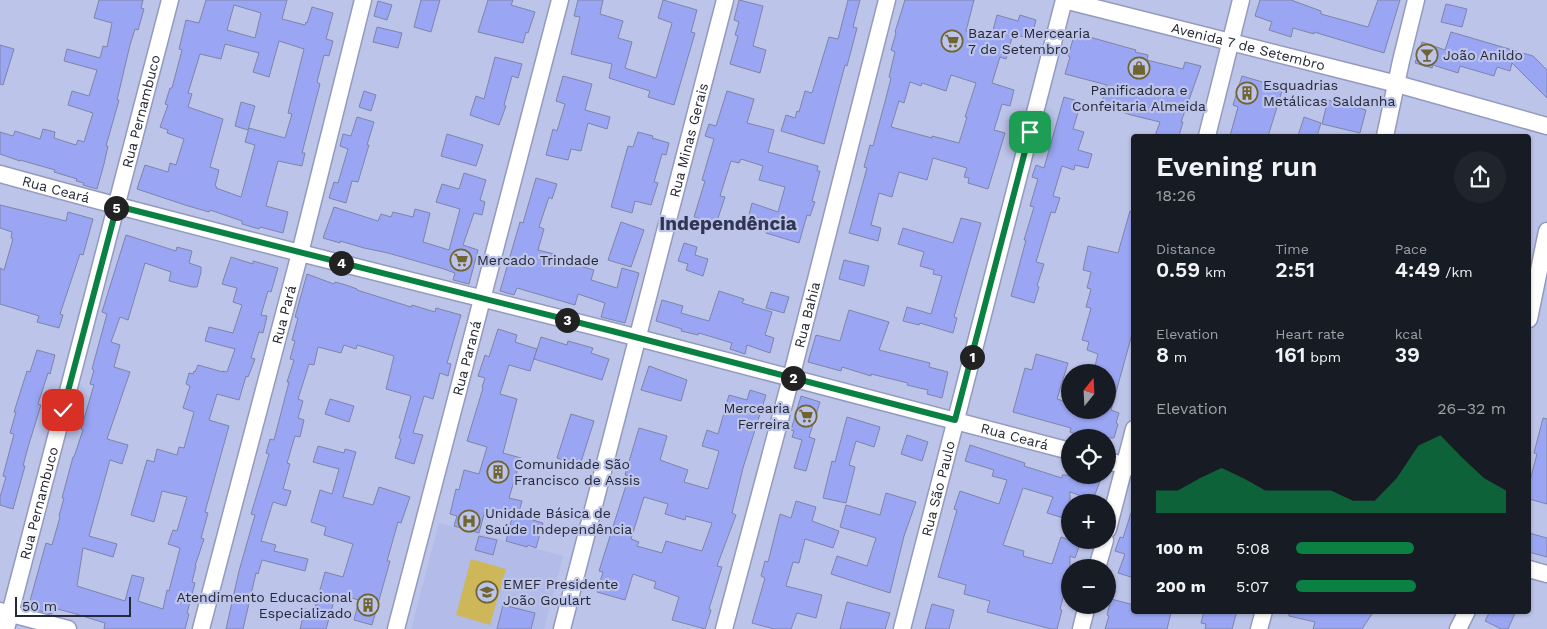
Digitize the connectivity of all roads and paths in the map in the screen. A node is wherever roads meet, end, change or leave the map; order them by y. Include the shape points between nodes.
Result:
1 (170, 0) edge
2 (363, 0) edge
3 (560, 0) edge
4 (724, 0) edge
5 (887, 0) edge
6 (1064, 0) edge
7 (1241, 0) edge
8 (1416, 0) edge
9 (1230, 42) junction
10 (1397, 84) junction
11 (1547, 126) edge
12 (1207, 134) edge
13 (1385, 134) edge
14 (0, 174) edge
15 (117, 206) junction
16 (1547, 231) edge
17 (300, 253) junction
18 (482, 299) junction
19 (1531, 308) edge
20 (637, 338) junction
21 (791, 378) junction
22 (955, 420) junction
23 (1061, 449) edge
24 (1131, 452) edge
25 (1116, 463) edge
26 (1129, 467) edge
27 (1116, 505) edge
28 (1531, 570) edge
29 (1547, 574) edge
30 (1085, 614) edge
31 (1263, 614) edge
32 (1466, 614) edge
33 (5, 618) edge
34 (68, 629) edge
35 (201, 629) edge
36 (396, 629) edge
37 (562, 629) edge
38 (724, 629) edge
39 (902, 629) edge
40 (1081, 629) edge
41 (1259, 629) edge
42 (1458, 629) edge

1 - 15 street, Rua Pernambuco
2 - 17 street, Rua Pará
3 - 18 street, Rua Paraná
4 - 20 street, Rua Minas Gerais
5 - 21 street, Rua Bahia
6 - 9 street, Avenida 7 de Setembro
6 - 22 street, Rua São Paulo
7 - 9 street
8 - 10 street
9 - 10 street, Avenida 7 de Setembro
9 - 12 street
10 - 11 street, Avenida 7 de Setembro
10 - 13 street
14 - 15 street, Rua Ceará
15 - 17 street, Rua Ceará
15 - 33 street, Rua Pernambuco
16 - 19 street
17 - 18 street, Rua Ceará
17 - 35 street, Rua Pará
18 - 20 street, Rua Ceará
18 - 36 street, Rua Paraná
20 - 21 street, Rua Ceará
20 - 37 street, Rua Minas Gerais
21 - 22 street, Rua Ceará
21 - 38 street, Rua Bahia
22 - 23 street, Rua Ceará
22 - 39 street, Rua São Paulo
24 - 26 street
25 - 26 street
26 - 27 street
28 - 29 street
30 - 40 street
31 - 41 street
32 - 42 street
33 - 34 street

